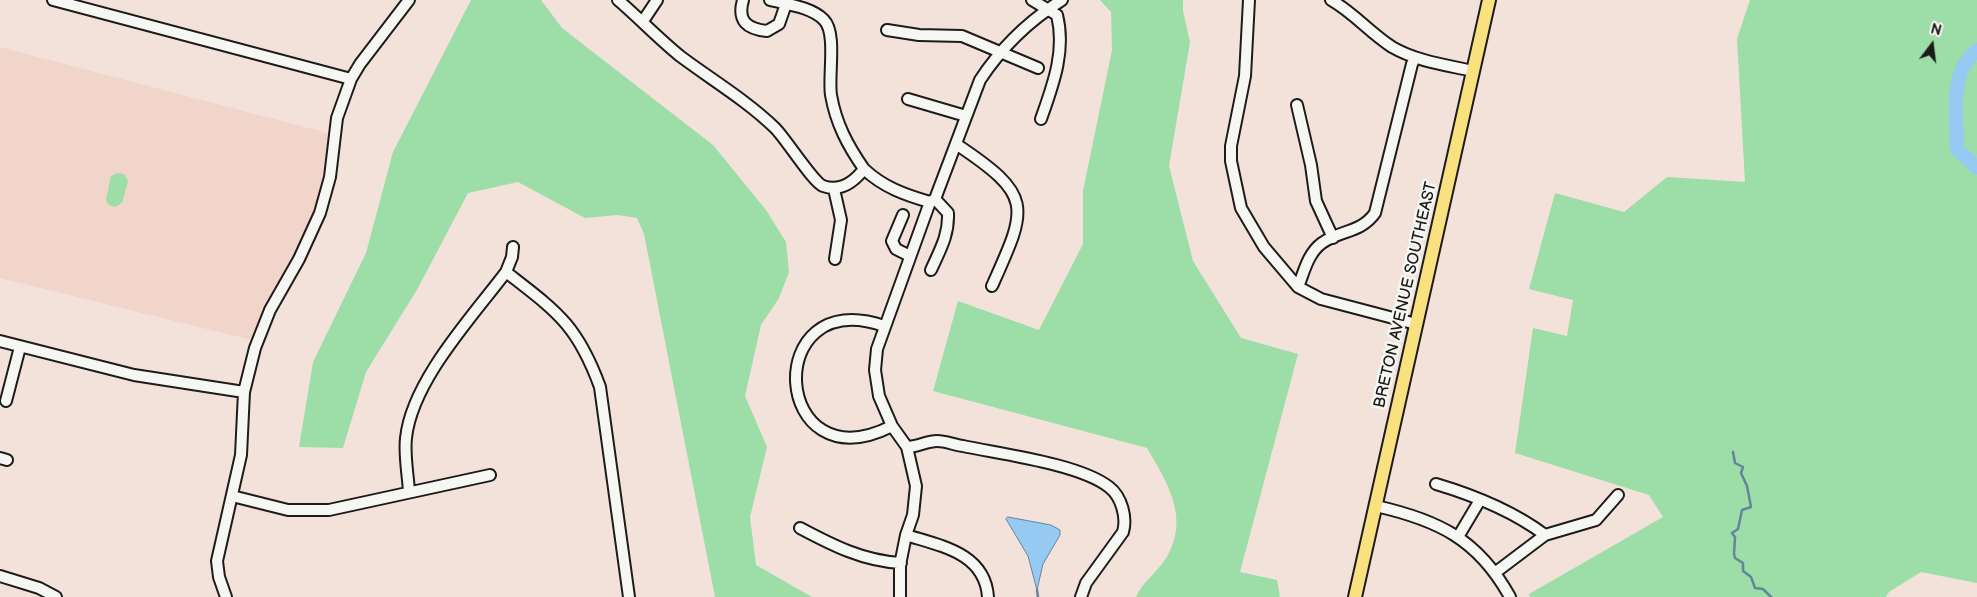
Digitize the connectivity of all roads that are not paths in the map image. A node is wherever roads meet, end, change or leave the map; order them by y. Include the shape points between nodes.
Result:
1 (53, 0) edge
2 (409, 0) edge
3 (618, 0) edge
4 (657, 0) edge
5 (743, 0) edge
6 (770, 0) edge
7 (1032, 0) edge
8 (1062, 0) edge
9 (1249, 0) edge
10 (1331, 0) edge
11 (1489, 0) edge
12 (786, 4) junction
13 (1047, 10) junction
14 (643, 21) junction
15 (887, 30) dead end
16 (1001, 53) junction
17 (1416, 58) junction
18 (1038, 68) dead end
19 (1473, 71) junction
20 (350, 79) junction
21 (908, 99) dead end
22 (1297, 105) dead end
23 (966, 116) junction
24 (1041, 119) dead end
25 (956, 144) junction
26 (864, 169) junction
27 (834, 189) junction
28 (932, 201) junction
29 (903, 215) dead end
30 (1333, 238) junction
31 (513, 247) dead end
32 (910, 256) junction
33 (834, 259) dead end
34 (930, 270) dead end
35 (506, 272) junction
36 (992, 286) dead end
37 (1298, 287) junction
38 (1416, 324) junction
39 (884, 326) junction
40 (0, 341) edge
41 (20, 347) junction
42 (244, 392) junction
43 (6, 401) dead end
44 (892, 426) junction
45 (907, 447) junction
46 (490, 475) dead end
47 (1436, 484) dead end
48 (409, 492) junction
49 (232, 496) junction
50 (1618, 496) dead end
51 (1480, 500) junction
52 (1376, 506) junction
53 (800, 528) dead end
54 (906, 535) junction
55 (1545, 535) junction
56 (1458, 537) junction
57 (901, 563) junction
58 (1496, 572) junction
59 (0, 576) edge
60 (56, 597) edge
61 (226, 597) edge
62 (629, 597) edge
63 (900, 597) edge
64 (988, 597) edge
65 (1082, 597) edge
66 (1355, 597) edge
67 (1510, 597) edge

1 - 20 street
2 - 20 street
3 - 14 street
4 - 14 street
5 - 12 street via 743,21 748,26 767,31 779,24
6 - 12 street
7 - 13 street
8 - 13 street
9 - 37 street via 1244,76 1233,127 1231,161 1241,208 1264,247
10 - 17 street via 1346,8 1378,38
11 - 19 main road, BRETON AVENUE SOUTHEAST
12 - 26 street via 819,16 829,28 831,96 843,137
13 - 16 street
13 - 24 street via 1057,15 1061,40 1059,60
14 - 27 street via 678,55 758,112 786,139 819,185
15 - 16 street via 919,35 954,35
16 - 18 street
16 - 23 street via 980,80
17 - 19 street
17 - 30 street via 1375,213 1362,226
19 - 38 main road, BRETON AVENUE SOUTHEAST
20 - 42 street via 337,118 330,177 320,213 262,328
21 - 23 street
22 - 30 street via 1316,201
23 - 25 street
25 - 28 street
25 - 36 street via 1006,182 1018,206 1013,239
26 - 27 street via 858,178
26 - 28 street via 899,193
27 - 33 street via 841,220
28 - 32 street
28 - 34 street via 948,213 949,226
29 - 32 street via 892,241 896,249
30 - 37 street via 1322,242 1315,250
31 - 35 street
32 - 39 street
35 - 48 street via 426,379 416,398 406,439
35 - 62 street via 558,313 572,328 589,356 600,387
37 - 38 street via 1321,299
38 - 52 main road, BRETON AVENUE SOUTHEAST
39 - 44 street via 875,370 879,396
39 - 44 street via 854,319 833,322 820,330 803,346 795,370 795,390 803,412 821,430 843,438 875,435
40 - 41 street
41 - 42 street via 134,376
41 - 43 street
42 - 49 street via 241,455
44 - 45 street
45 - 54 street via 916,486 913,515
45 - 65 street via 936,441 994,451 1087,474 1110,488 1121,506 1125,526 1086,583
46 - 48 street
47 - 51 street
48 - 49 street via 329,510 308,511 288,510
49 - 61 street via 217,560
50 - 55 street via 1596,520
51 - 55 street
51 - 56 street
52 - 56 street via 1426,520
52 - 66 main road, BRETON AVENUE SOUTHEAST
53 - 57 street via 856,555 878,562
54 - 57 street
54 - 64 street via 960,552 969,558 984,578
55 - 58 street
56 - 58 street
57 - 63 street
58 - 67 street
59 - 60 street

